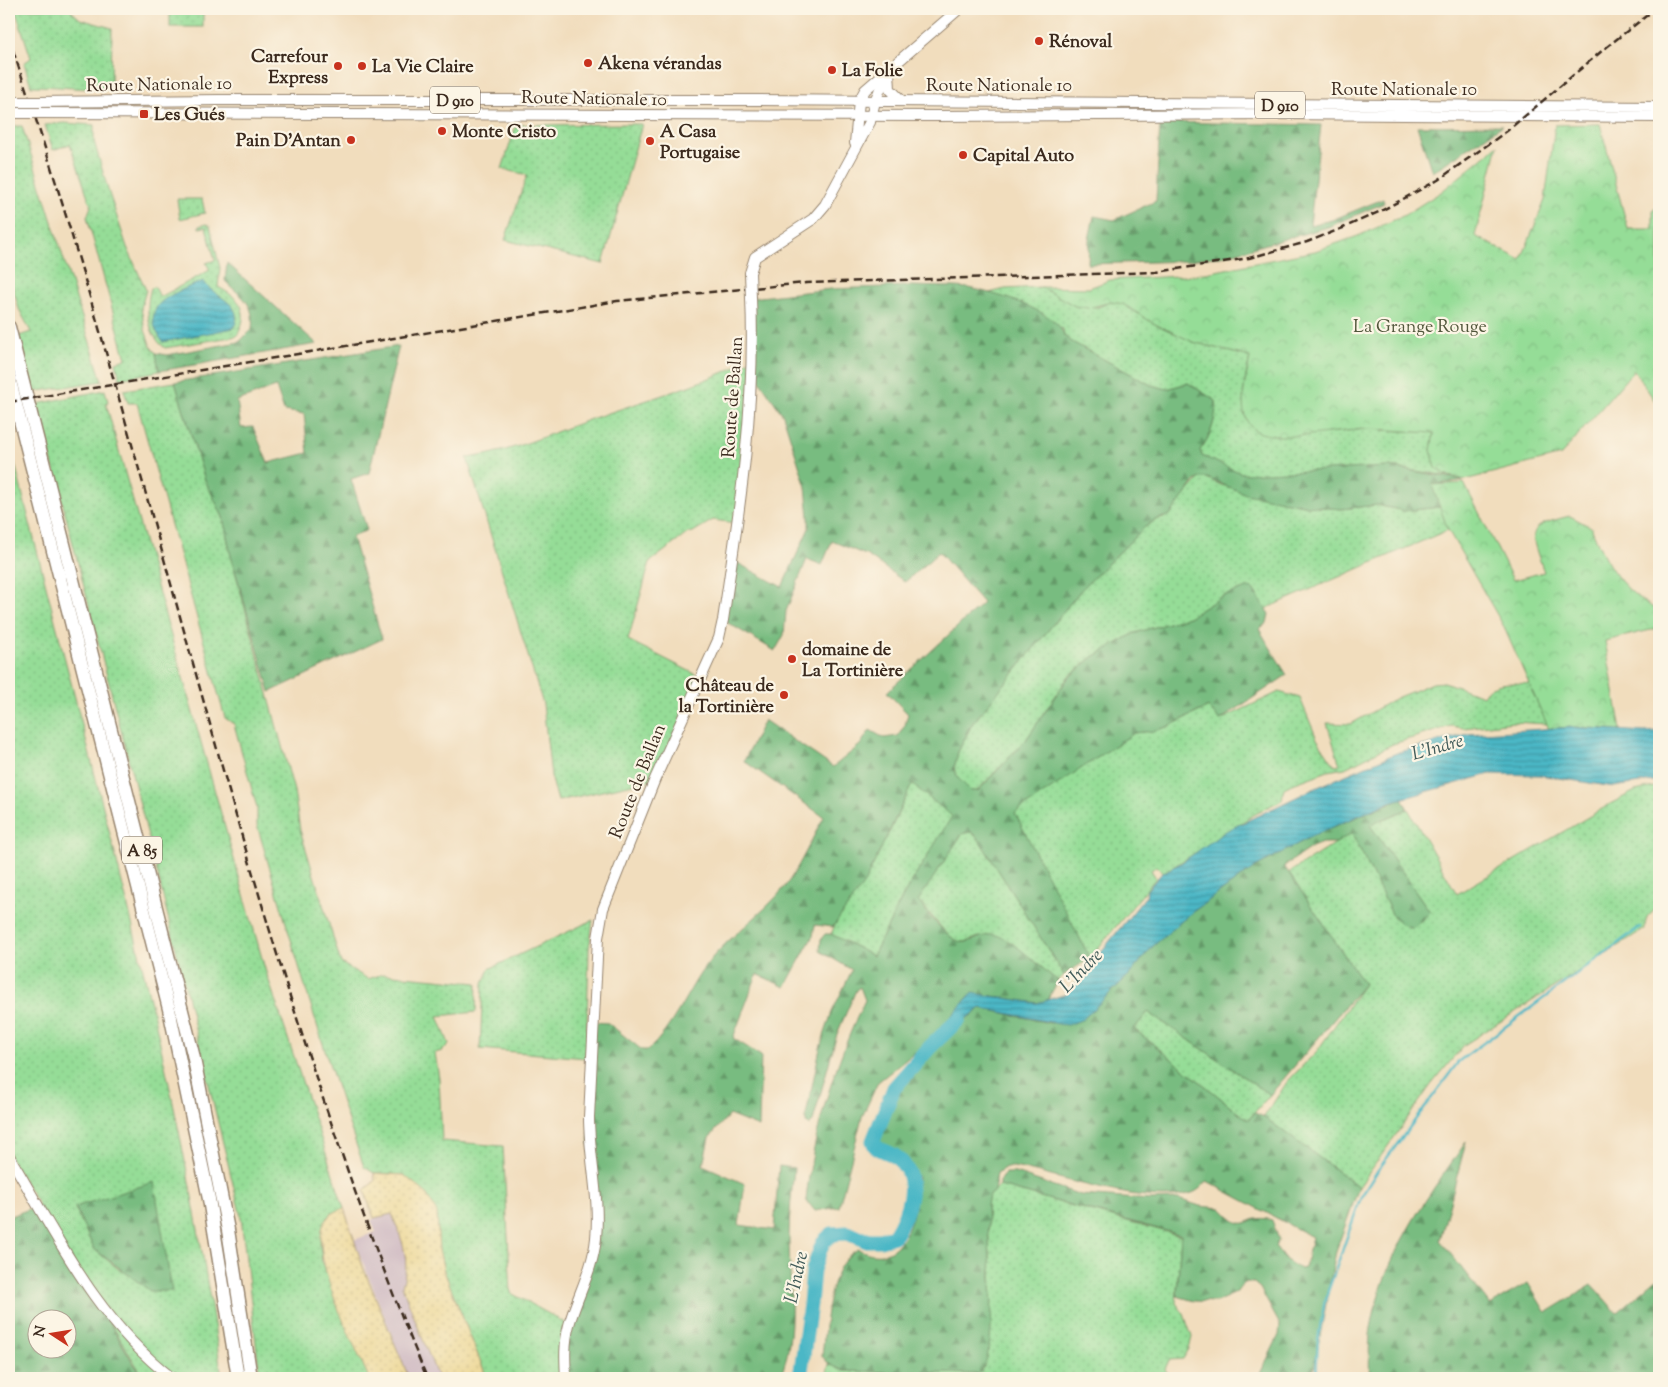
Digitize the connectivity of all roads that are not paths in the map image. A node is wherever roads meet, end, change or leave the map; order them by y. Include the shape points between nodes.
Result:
1 (959, 9) edge
2 (889, 68) junction
3 (859, 101) junction
4 (875, 101) junction
5 (902, 101) junction
6 (14, 102) edge
7 (1659, 107) edge
8 (9, 113) edge
9 (858, 115) junction
10 (870, 116) junction
11 (1659, 117) edge
12 (854, 152) junction
13 (9, 327) edge
14 (9, 377) edge
15 (9, 1156) edge
16 (172, 1378) edge
17 (238, 1378) edge
18 (251, 1378) edge
19 (566, 1378) edge

1 - 2 main road
2 - 3 main road
2 - 4 main road, Route de Ballan
2 - 5 main road via 890,89
3 - 4 main road, Route Nationale 10 / D 910
3 - 6 main road, Route Nationale 10 / D 910, bridge
3 - 9 main road, Route de Ballan
4 - 5 main road, Route Nationale 10 / D 910
4 - 10 main road, Route de Ballan
5 - 7 main road, Route Nationale 10 / D 910
8 - 9 main road, Route Nationale 10 / D 910, bridge
9 - 10 main road, Route Nationale 10 / D 910
9 - 12 main road, Route de Ballan
10 - 11 main road, Route Nationale 10 / D 910 via 1286,114
10 - 12 main road, Route de Ballan
12 - 19 main road, Route de Ballan, bridge via 819,214 757,255 751,264 754,344 751,394 719,638 666,752 603,909 598,938 589,1117 597,1211 596,1238 591,1265 569,1325 564,1354
13 - 18 highway, A 85 via 193,1054 228,1230
14 - 17 highway, A 85 via 169,1009 208,1190
15 - 16 main road via 106,1315 136,1348

